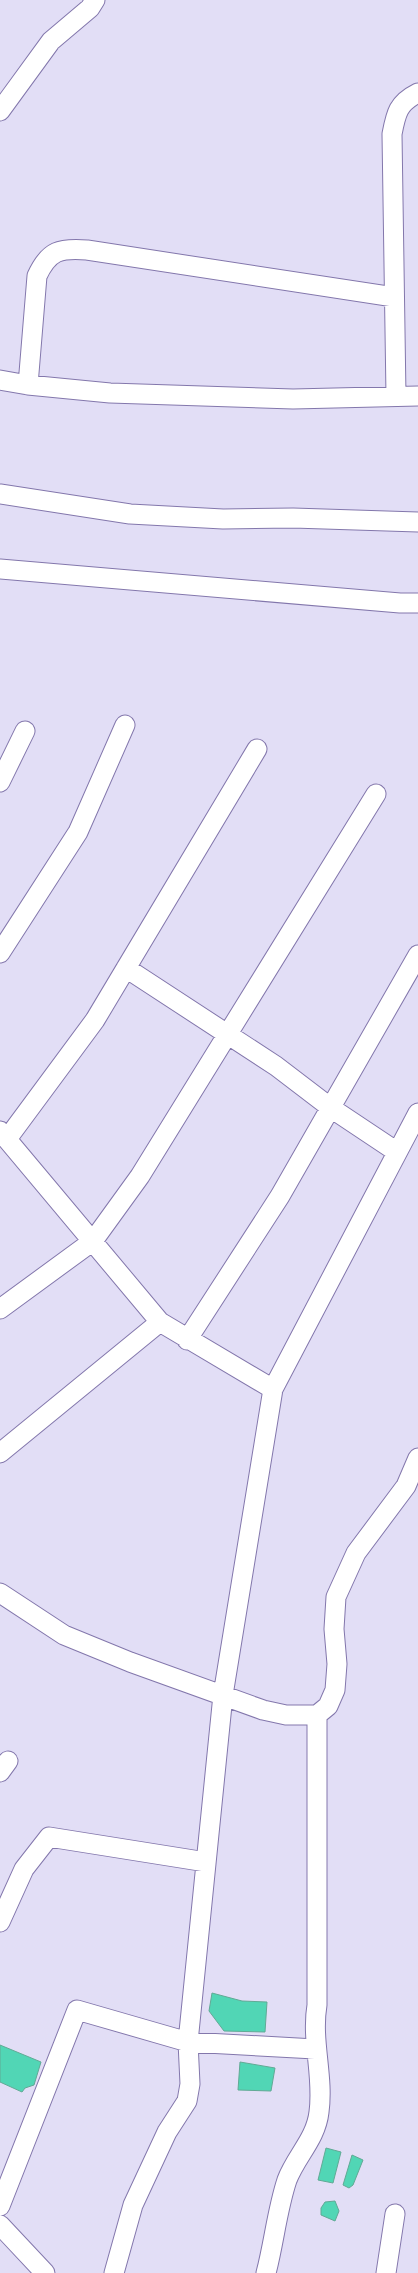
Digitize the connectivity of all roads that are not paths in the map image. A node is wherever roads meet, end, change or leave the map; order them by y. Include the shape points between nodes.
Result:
1 (95, 0) edge
2 (418, 93) edge
3 (0, 112) edge
4 (0, 118) edge
5 (0, 126) edge
6 (394, 297) junction
7 (0, 380) edge
8 (28, 385) junction
9 (396, 396) junction
10 (418, 396) edge
11 (0, 494) edge
12 (418, 522) edge
13 (0, 570) edge
14 (418, 603) edge
15 (125, 725) dead end
16 (25, 731) dead end
17 (257, 749) dead end
18 (0, 782) edge
19 (376, 794) dead end
20 (0, 952) edge
21 (418, 955) edge
22 (126, 968) junction
23 (228, 1034) junction
24 (331, 1108) junction
25 (418, 1113) edge
26 (4, 1135) edge
27 (397, 1152) junction
28 (93, 1241) junction
29 (0, 1310) edge
30 (160, 1322) junction
31 (188, 1340) junction
32 (273, 1389) junction
33 (0, 1453) edge
34 (418, 1458) edge
35 (0, 1593) edge
36 (223, 1695) junction
37 (317, 1715) junction
38 (206, 1862) junction
39 (0, 1922) edge
40 (188, 2042) junction
41 (316, 2049) junction
42 (0, 2206) edge
43 (396, 2214) dead end
44 (0, 2225) edge
45 (45, 2273) edge
46 (114, 2273) edge
47 (266, 2273) edge
48 (386, 2273) edge

1 - 3 street via 51,41
2 - 6 street via 405,100 396,114 392,134
4 - 5 street
6 - 8 street via 87,250 55,252 44,262 38,276
6 - 9 street
7 - 8 street
8 - 9 street via 110,393 284,399
9 - 10 street
11 - 12 street via 130,514
13 - 14 street
15 - 20 street via 78,832
16 - 18 street
17 - 22 street
19 - 23 street
21 - 24 street
22 - 23 street
22 - 26 street via 95,1020
23 - 24 street
23 - 28 street via 140,1176
24 - 27 street
24 - 31 street via 280,1196
25 - 27 street
26 - 28 street
27 - 32 street
28 - 29 street
28 - 30 street
30 - 31 street
30 - 33 street
31 - 32 street
32 - 36 street
34 - 37 street via 406,1486 356,1553 336,1597 335,1690 328,1706
35 - 36 street via 64,1635
36 - 37 street via 286,1715
36 - 38 street
37 - 41 street
38 - 39 street via 49,1836 24,1869
38 - 40 street
40 - 41 street
40 - 42 street via 76,2010
40 - 46 street via 190,2084 187,2101 167,2132 133,2205
41 - 47 street via 319,2113 312,2139 288,2179
43 - 48 street
44 - 45 street

